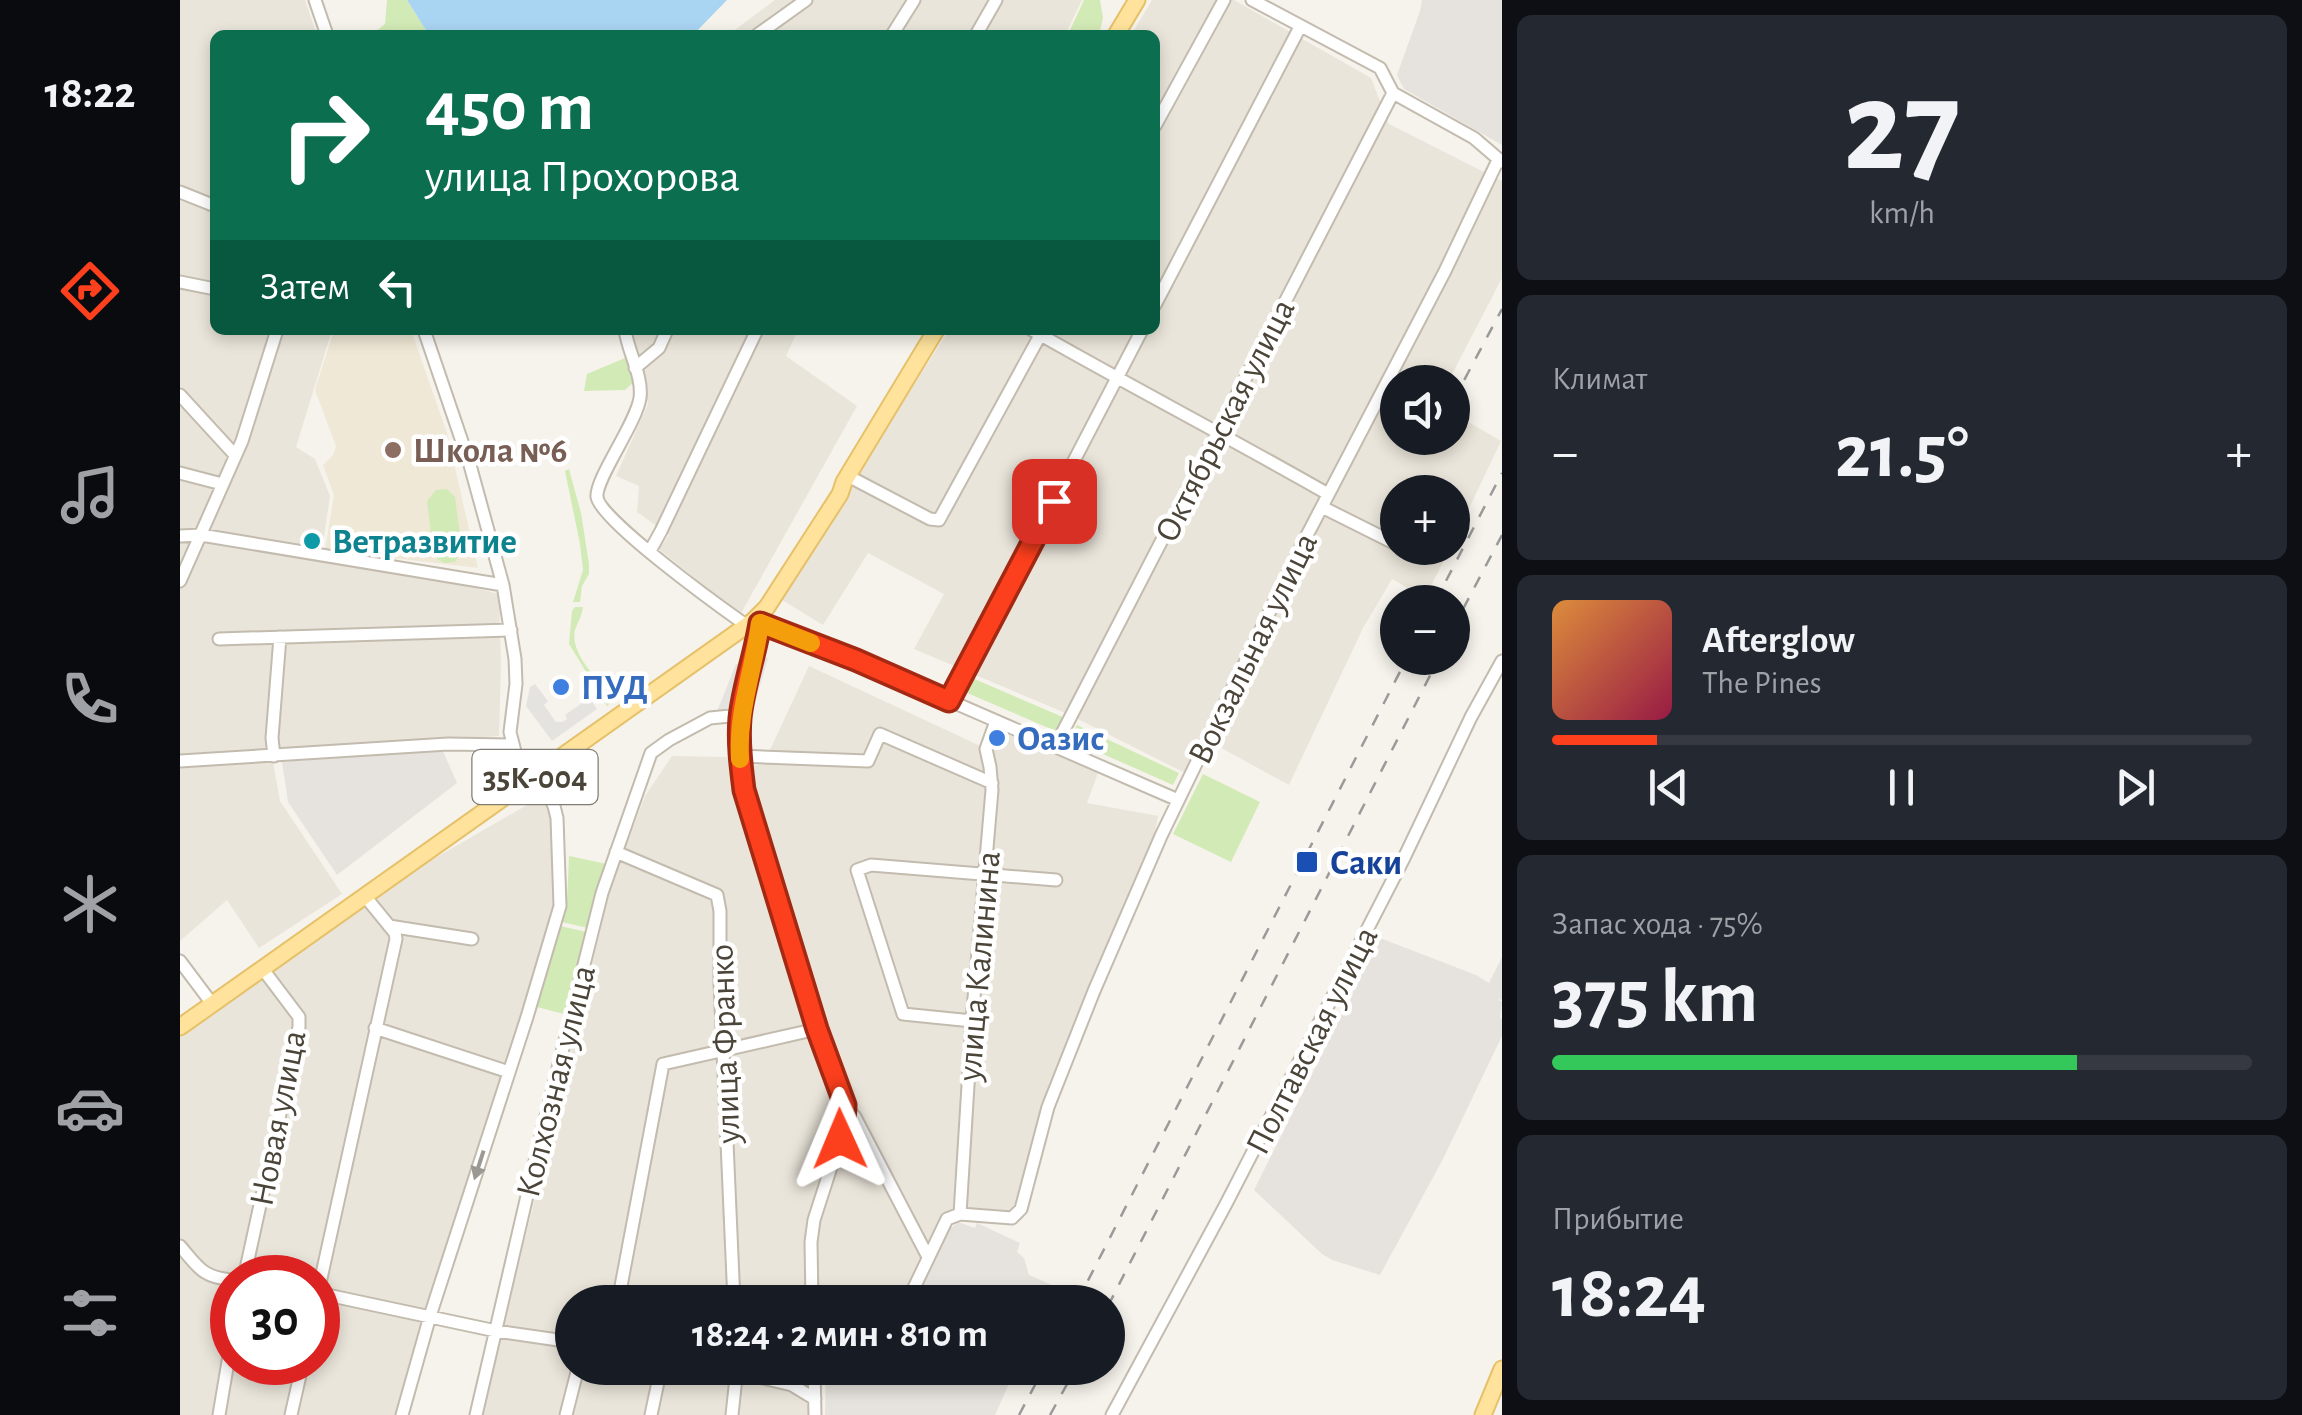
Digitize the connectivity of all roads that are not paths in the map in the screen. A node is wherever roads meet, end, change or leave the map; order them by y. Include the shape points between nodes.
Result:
1 (315, 0) edge
2 (806, 0) edge
3 (914, 0) edge
4 (996, 0) edge
5 (1137, 0) edge
6 (1224, 0) edge
7 (1252, 0) edge
8 (1300, 28) junction
9 (324, 30) edge
10 (764, 30) edge
11 (895, 30) edge
12 (979, 30) edge
13 (1119, 30) edge
14 (1393, 92) junction
15 (1160, 117) edge
16 (1500, 161) edge
17 (180, 192) edge
18 (210, 204) edge
19 (180, 282) edge
20 (210, 288) edge
21 (1160, 295) edge
22 (275, 335) edge
23 (426, 335) edge
24 (626, 335) edge
25 (665, 335) edge
26 (755, 335) edge
27 (933, 335) edge
28 (1036, 335) edge
29 (1043, 335) edge
30 (1139, 335) edge
31 (635, 368) junction
32 (1116, 379) junction
33 (180, 394) edge
34 (1217, 432) junction
35 (235, 455) junction
36 (180, 473) edge
37 (846, 479) junction
38 (222, 484) junction
39 (1328, 494) junction
40 (1322, 507) junction
41 (201, 535) junction
42 (180, 536) edge
43 (1380, 536) edge
44 (650, 551) junction
45 (180, 581) edge
46 (504, 585) junction
47 (748, 625) junction
48 (510, 630) junction
49 (280, 638) junction
50 (219, 640) dead end
51 (756, 652) junction
52 (1502, 660) edge
53 (949, 701) junction
54 (740, 715) junction
55 (996, 722) junction
56 (1055, 747) junction
57 (514, 750) junction
58 (274, 756) junction
59 (739, 756) junction
60 (180, 761) edge
61 (538, 771) junction
62 (517, 780) junction
63 (992, 784) junction
64 (1178, 800) junction
65 (615, 855) junction
66 (985, 874) junction
67 (1056, 880) dead end
68 (364, 895) junction
69 (389, 926) junction
70 (472, 938) dead end
71 (180, 961) edge
72 (262, 968) junction
73 (207, 997) junction
74 (180, 1017) edge
75 (972, 1021) junction
76 (180, 1027) edge
77 (375, 1028) junction
78 (817, 1029) junction
79 (723, 1050) junction
80 (509, 1072) junction
81 (845, 1105) junction
82 (862, 1133) junction
83 (840, 1139) junction
84 (960, 1214) junction
85 (180, 1246) edge
86 (249, 1255) edge
87 (326, 1255) edge
88 (928, 1257) junction
89 (210, 1276) edge
90 (621, 1285) edge
91 (733, 1285) edge
92 (812, 1285) edge
93 (915, 1285) edge
94 (340, 1297) edge
95 (430, 1316) junction
96 (496, 1331) junction
97 (555, 1340) edge
98 (1502, 1370) edge
99 (224, 1385) edge
100 (298, 1385) edge
101 (574, 1385) edge
102 (658, 1385) edge
103 (735, 1385) edge
104 (789, 1385) edge
105 (801, 1385) edge
106 (814, 1385) edge
107 (792, 1386) junction
108 (814, 1399) junction
109 (1496, 1400) edge
110 (219, 1415) edge
111 (292, 1415) edge
112 (402, 1415) edge
113 (476, 1415) edge
114 (566, 1415) edge
115 (651, 1415) edge
116 (732, 1415) edge
117 (815, 1415) edge
118 (1112, 1415) edge
119 (1483, 1415) edge

1 - 9 street
2 - 10 street
3 - 11 street
4 - 12 street
5 - 13 main road
6 - 15 street
7 - 8 street, Вокзальная улица
8 - 14 street, Вокзальная улица via 1380,68
8 - 21 street
14 - 16 street, Вокзальная улица via 1474,138
14 - 34 street, Октябрьская улица
16 - 39 street, Вокзальная улица
17 - 18 street
19 - 20 street
22 - 35 street
23 - 46 street
24 - 31 street
25 - 31 street via 660,348
26 - 44 street
27 - 37 main road, 35К-004
28 - 37 street via 938,520
29 - 32 street
30 - 32 street
31 - 44 street via 638,405 597,497
32 - 34 street
32 - 53 street
33 - 35 street
34 - 39 street
34 - 56 street, Октябрьская улица
35 - 38 street
36 - 38 street
37 - 47 main road, 35К-004
38 - 41 street
39 - 40 street, Вокзальная улица
40 - 43 street
40 - 64 street, Вокзальная улица
41 - 42 street
41 - 45 street
41 - 46 street
44 - 47 street
46 - 48 street
47 - 51 street
47 - 51 street
47 - 53 street via 856,660
47 - 61 main road, 35К-004
48 - 49 street
48 - 57 street
49 - 50 street
49 - 58 street
51 - 54 street
52 - 118 street, Полтавская улица via 1338,989
53 - 55 street
54 - 59 street
54 - 65 street, Колхозная улица via 710,718 651,752
55 - 56 street
55 - 63 street, улица Калинина via 986,749
56 - 64 street
57 - 58 street via 442,744
57 - 61 street
57 - 62 street
58 - 60 street
59 - 63 street via 868,761 880,734
59 - 78 street
61 - 62 main road, 35К-004
61 - 68 main road, 35К-004
61 - 80 street, Колхозная улица via 558,818 560,906
62 - 73 main road, 35К-004
63 - 66 street, улица Калинина
64 - 84 street, Вокзальная улица via 1048,1107 1021,1209 1012,1218
65 - 79 street, улица Франко via 717,895
65 - 96 street, Колхозная улица
66 - 67 street
66 - 75 street, улица Калинина
66 - 75 street via 870,865 857,870 903,1014
68 - 69 street
68 - 72 main road, 35К-004
69 - 70 street
69 - 77 street via 396,939
71 - 73 street
72 - 76 main road, 35К-004
72 - 86 street, Новая улица via 300,1027
73 - 74 main road, 35К-004
75 - 84 street, улица Калинина
77 - 80 street
77 - 87 street
78 - 79 street
78 - 81 street
79 - 90 street via 662,1064
79 - 91 street, улица Франко
80 -> 95 street, Колхозная улица
81 - 82 street
81 - 83 street
82 - 83 street
82 - 88 street
83 - 92 street via 814,1220
84 - 88 street via 948,1219
85 - 89 street
88 - 93 street
94 - 95 street
95 - 96 street
95 - 112 street, Колхозная улица
96 - 97 street
96 - 113 street, Колхозная улица
98 - 109 main road
99 - 110 street
100 - 111 street
101 - 114 street
102 - 115 street
103 - 116 street
104 - 107 street
105 - 107 street
106 - 108 street
107 - 108 street
108 - 117 street
109 - 119 main road

